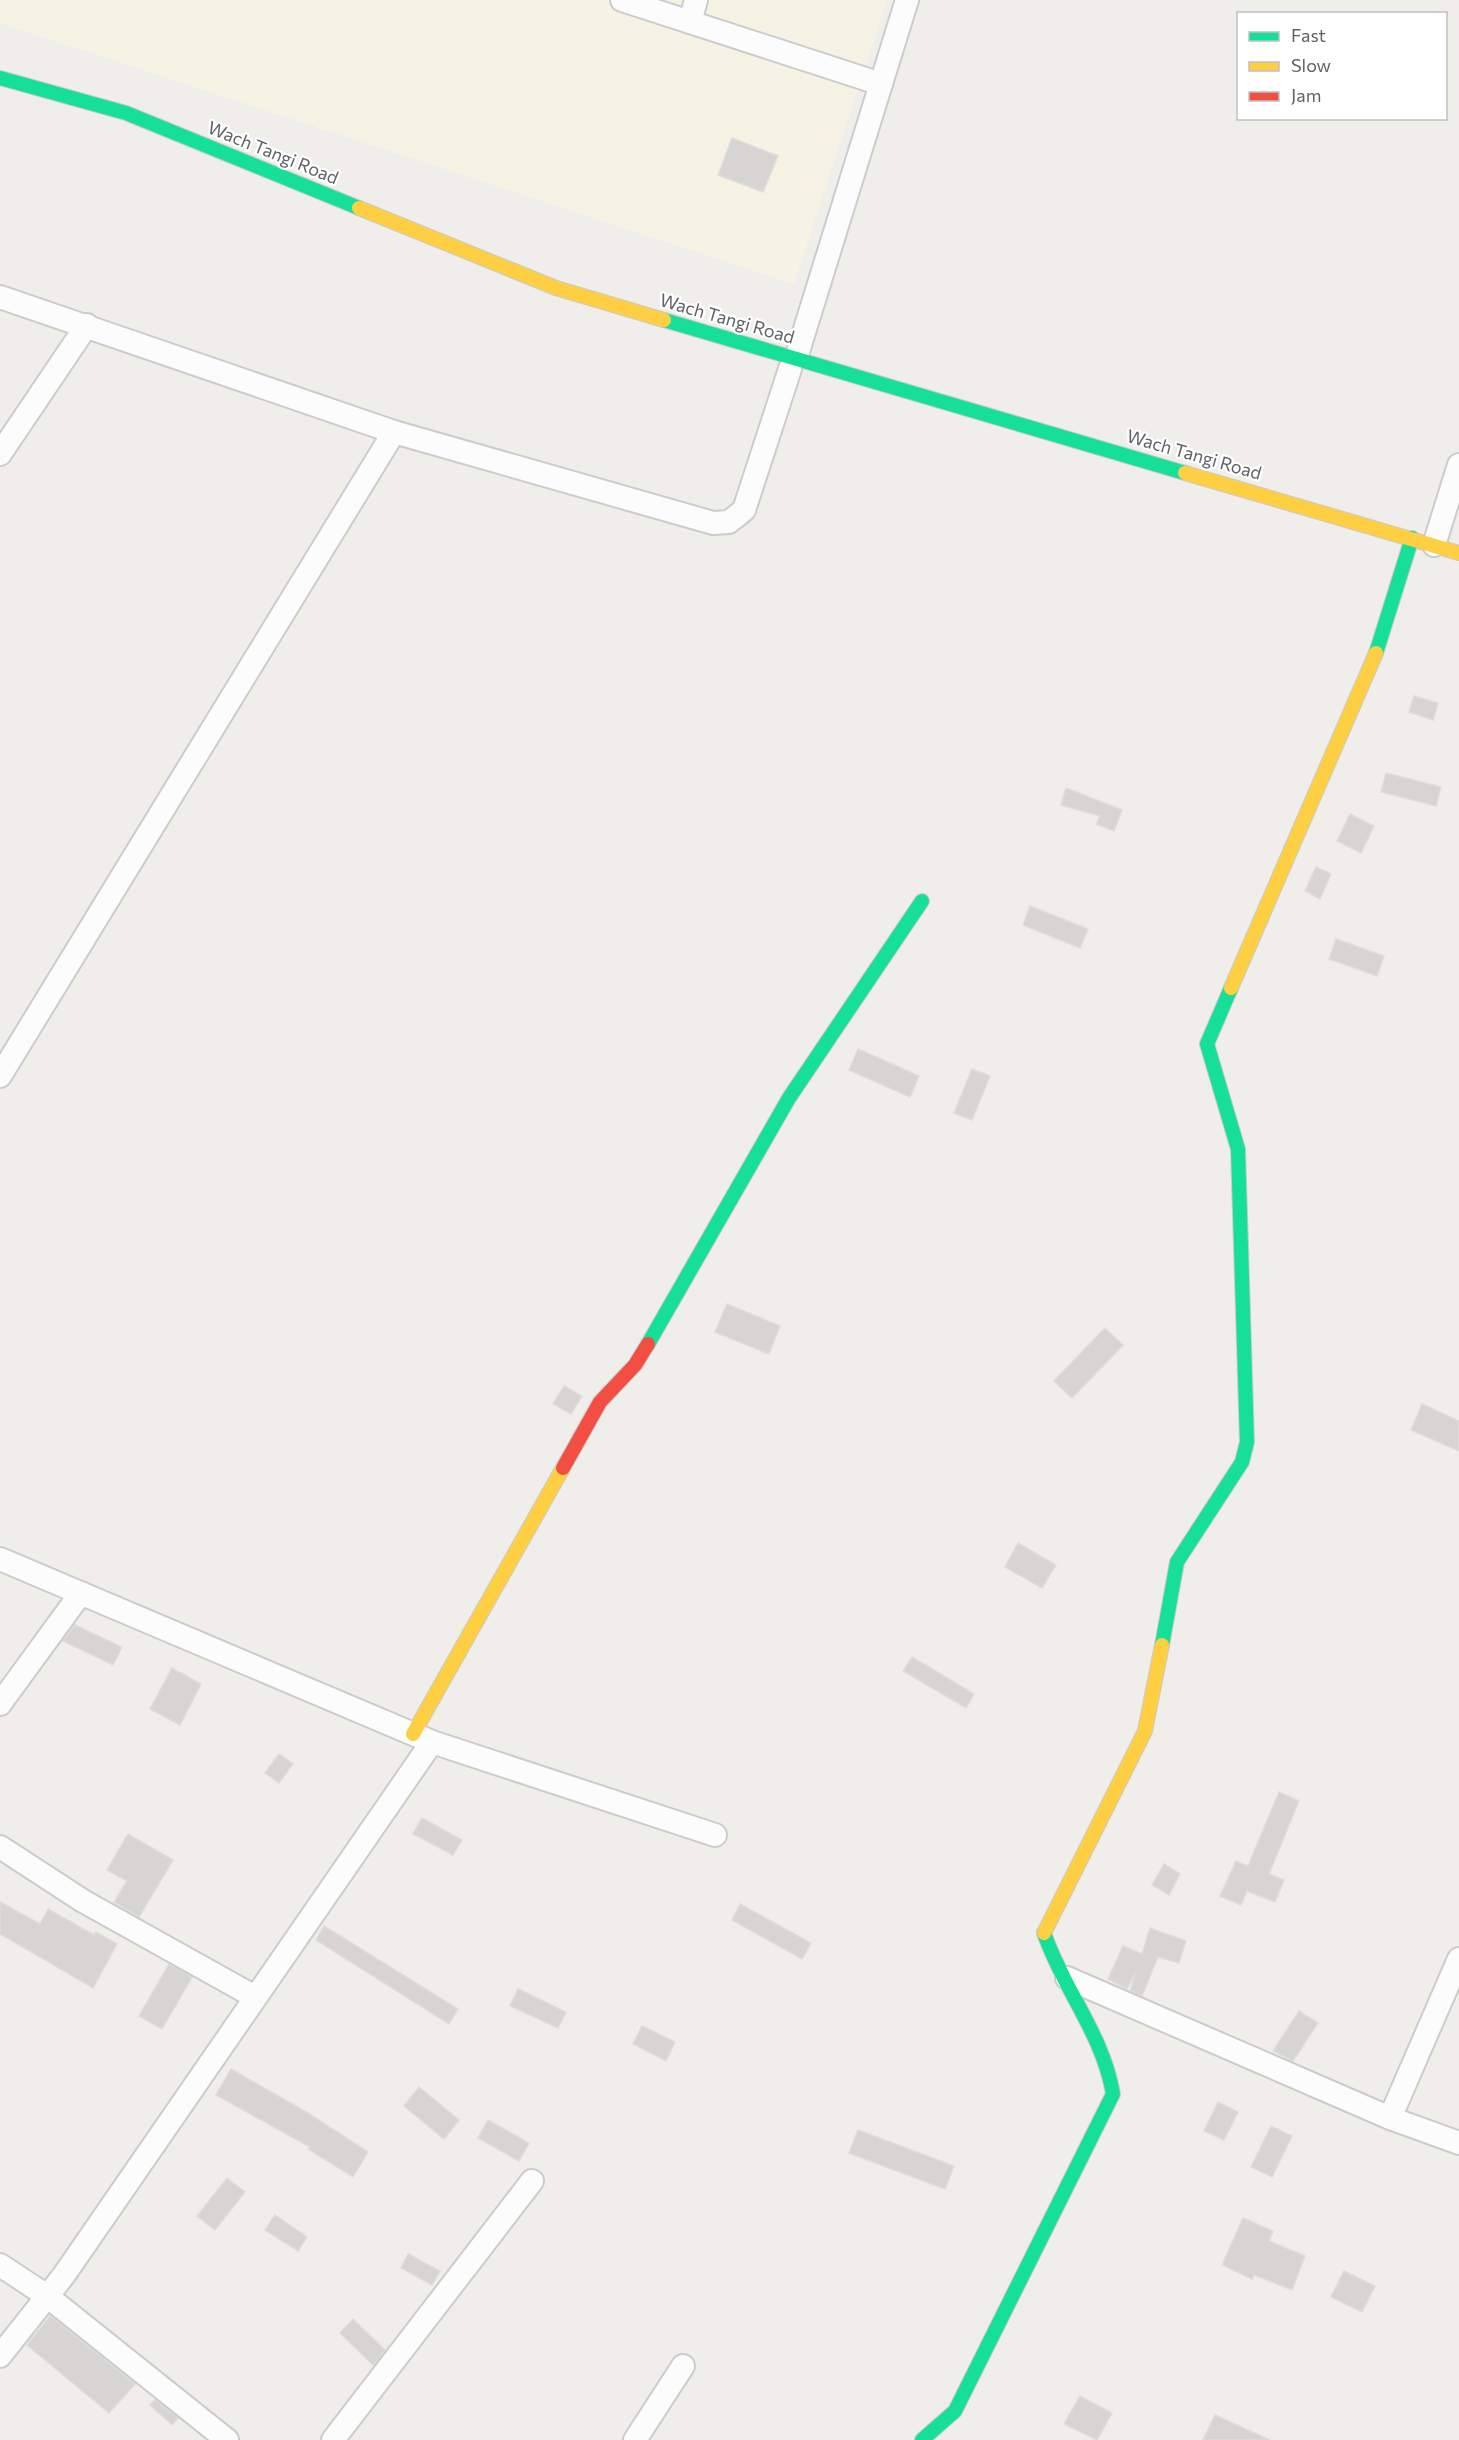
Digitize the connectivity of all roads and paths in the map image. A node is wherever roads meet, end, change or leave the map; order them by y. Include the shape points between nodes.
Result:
1 (622, 0) edge
2 (696, 0) edge
3 (907, 0) edge
4 (690, 22) junction
5 (0, 78) edge
6 (881, 84) junction
7 (0, 297) edge
8 (87, 325) junction
9 (793, 364) junction
10 (394, 432) junction
11 (0, 454) edge
12 (1459, 465) edge
13 (1412, 538) junction
14 (1434, 545) junction
15 (1459, 552) edge
16 (922, 901) dead end
17 (0, 1076) edge
18 (0, 1559) edge
19 (81, 1593) junction
20 (0, 1704) edge
21 (422, 1738) junction
22 (715, 1835) dead end
23 (0, 1847) edge
24 (1459, 1959) edge
25 (1067, 1978) junction
26 (255, 1997) junction
27 (1390, 2118) junction
28 (1459, 2143) edge
29 (532, 2181) dead end
30 (0, 2265) edge
31 (47, 2296) junction
32 (0, 2356) edge
33 (683, 2366) dead end
34 (227, 2440) edge
35 (333, 2440) edge
36 (635, 2440) edge
37 (922, 2440) edge

1 - 4 street
2 - 4 street
3 - 6 street
4 - 6 street
5 - 9 street, Wach Tangi Road via 126,113 556,288
6 - 9 street
7 - 8 street
8 - 10 street
8 - 11 street
9 - 10 street via 744,510 729,522 712,523
9 - 13 street, Wach Tangi Road
10 - 17 street
12 - 14 street
13 - 14 street, Wach Tangi Road
13 - 25 street via 1380,643 1207,1044 1238,1149 1245,1453 1177,1562 1145,1731 1044,1932 1048,1947
14 - 15 street, Wach Tangi Road
16 - 21 street via 789,1098 635,1365 600,1402
18 - 19 street
19 - 20 street
19 - 21 street
21 - 22 street
21 - 26 street
23 - 26 street via 83,1901
24 - 27 street
25 - 27 street
25 - 37 street via 1104,2057 1113,2094 955,2411
26 - 31 street
27 - 28 street
29 - 35 street
30 - 31 street
31 - 32 street
31 - 34 street
33 - 36 street

